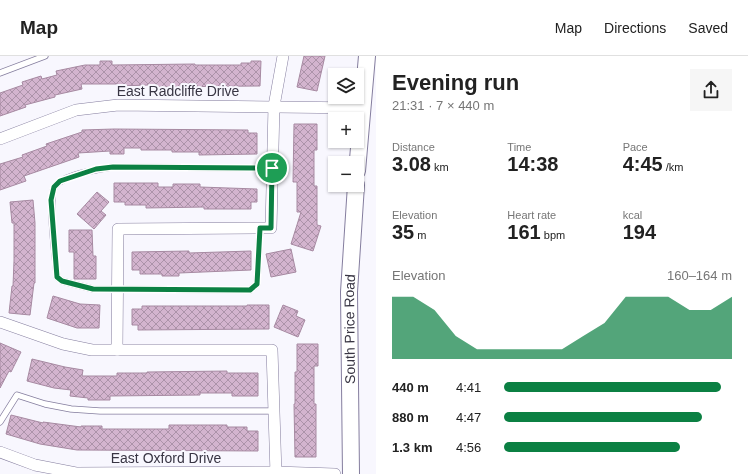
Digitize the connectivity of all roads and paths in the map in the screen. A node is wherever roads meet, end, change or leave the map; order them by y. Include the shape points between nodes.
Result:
1 (45, 56) edge
2 (283, 56) edge
3 (367, 56) edge
4 (0, 74) edge
5 (274, 106) junction
6 (362, 108) junction
7 (0, 139) edge
8 (358, 156) edge
9 (272, 168) junction
10 (356, 192) edge
11 (266, 228) junction
12 (117, 289) junction
13 (0, 322) edge
14 (117, 350) junction
15 (274, 411) junction
16 (0, 422) edge
17 (0, 452) edge
18 (276, 473) edge
19 (335, 474) edge
20 (351, 474) edge

1 - 4 lane
2 - 5 street
3 - 6 main road
5 - 6 street, East Radcliffe Drive
5 - 7 street, East Radcliffe Drive via 118,105 76,110
5 - 9 street
6 - 8 main road
9 - 11 street
9 - 12 lane via 113,167 96,169 60,181 54,187 51,200 57,277 62,281 93,289
10 - 20 main road, South Price Road via 349,292
11 - 12 lane via 257,284 250,290
11 - 12 street via 118,229
12 - 14 street
13 - 14 street via 63,344 92,350
14 - 15 street via 272,350
15 - 16 lane via 100,411 45,404 17,395
15 - 18 street
17 - 18 street, East Oxford Drive via 35,465 76,473
18 - 19 street, East Oxford Drive

